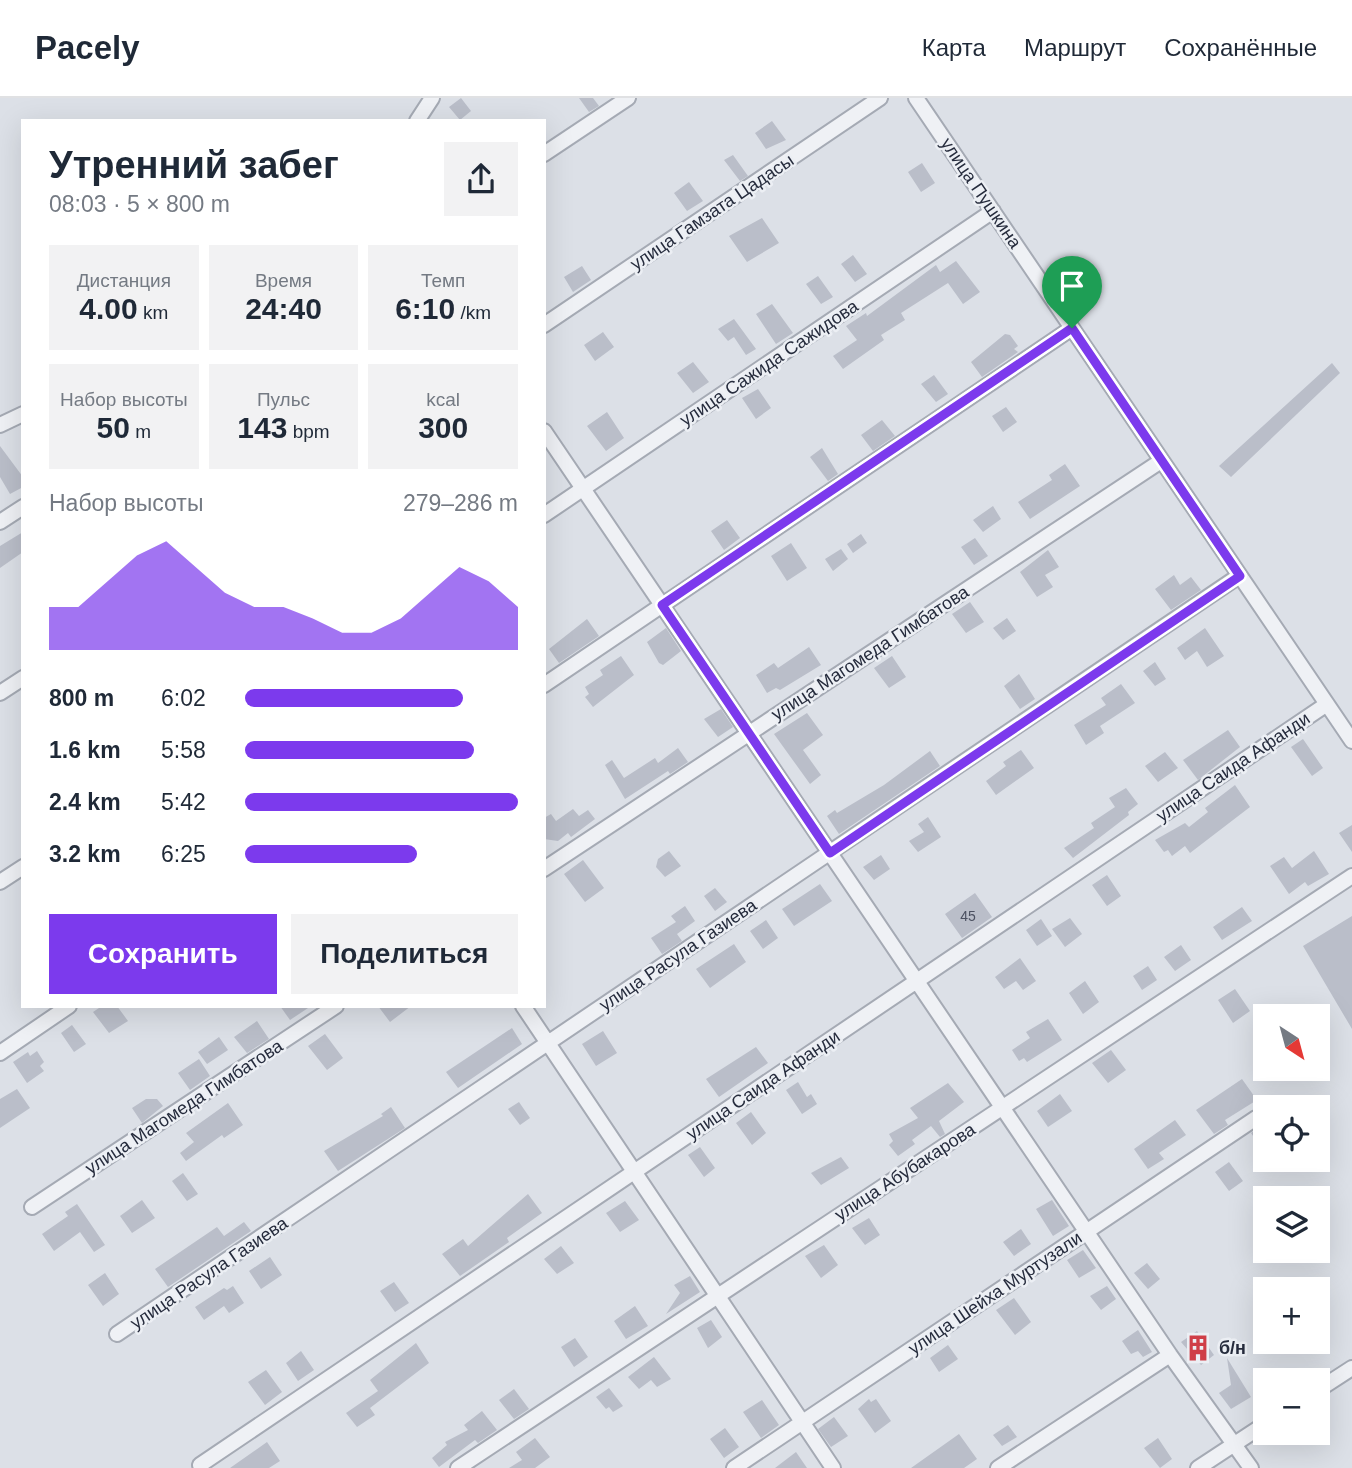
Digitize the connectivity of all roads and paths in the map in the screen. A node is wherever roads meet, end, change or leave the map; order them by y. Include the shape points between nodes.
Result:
1 (432, 98) edge
2 (628, 98) edge
3 (880, 98) edge
4 (916, 98) edge
5 (418, 119) edge
6 (546, 154) edge
7 (993, 211) junction
8 (546, 324) edge
9 (1072, 328) junction
10 (21, 415) edge
11 (0, 425) edge
12 (546, 434) edge
13 (1161, 461) junction
14 (583, 488) junction
15 (21, 508) edge
16 (546, 514) edge
17 (0, 522) edge
18 (1240, 576) junction
19 (662, 605) junction
20 (21, 679) edge
21 (546, 684) edge
22 (0, 693) edge
23 (1327, 704) junction
24 (749, 733) junction
25 (1352, 741) edge
26 (830, 853) junction
27 (21, 868) edge
28 (546, 868) edge
29 (1352, 877) edge
30 (0, 882) edge
31 (917, 981) junction
32 (66, 1008) edge
33 (333, 1008) edge
34 (524, 1008) edge
35 (548, 1043) junction
36 (0, 1053) edge
37 (1003, 1108) junction
38 (1253, 1120) edge
39 (634, 1172) junction
40 (32, 1207) dead end
41 (1087, 1232) junction
42 (718, 1296) junction
43 (117, 1334) dead end
44 (1170, 1355) junction
45 (1352, 1368) edge
46 (1330, 1382) edge
47 (802, 1422) junction
48 (1253, 1432) edge
49 (1236, 1443) junction
50 (200, 1465) dead end
51 (458, 1468) edge
52 (734, 1468) edge
53 (833, 1468) edge
54 (998, 1468) edge
55 (1198, 1468) edge
56 (1251, 1468) edge

1 - 5 street
2 - 6 street
3 - 8 street, улица Гамзата Цадасы
4 - 7 street, улица Пушкина
7 - 9 street, улица Пушкина
7 - 14 street, улица Сажида Сажидова
9 - 13 street, улица Пушкина
9 - 19 street
10 - 11 street
12 - 14 street
13 - 18 street, улица Пушкина
13 - 24 street, улица Магомеда Гимбатова
14 - 16 street, улица Сажида Сажидова
14 - 19 street
15 - 17 street
18 - 23 street, улица Пушкина
18 - 26 street, улица Расула Газиева
19 - 21 street
19 - 24 street
20 - 22 street
23 - 25 street, улица Пушкина
23 - 31 street, улица Саида Афанди
24 - 26 street
24 - 28 street, улица Магомеда Гимбатова
26 - 31 street
26 - 35 street, улица Расула Газиева
27 - 30 street
29 - 37 street, улица Абубакарова
31 - 37 street
31 - 39 street, улица Саида Афанди
32 - 36 street
33 - 40 street, улица Магомеда Гимбатова
34 - 35 street
35 - 39 street
35 - 43 street, улица Расула Газиева
37 - 41 street
37 - 42 street, улица Абубакарова
38 - 41 street, улица Шейха Муртузали
39 - 42 street
39 - 50 street, улица Саида Афанди
41 - 44 street
41 - 47 street, улица Шейха Муртузали
42 - 47 street
42 - 51 street, улица Абубакарова
44 - 49 street
44 - 54 street
45 - 46 street
47 - 52 street, улица Шейха Муртузали
47 - 53 street
48 - 49 street
49 - 55 street
49 - 56 street

